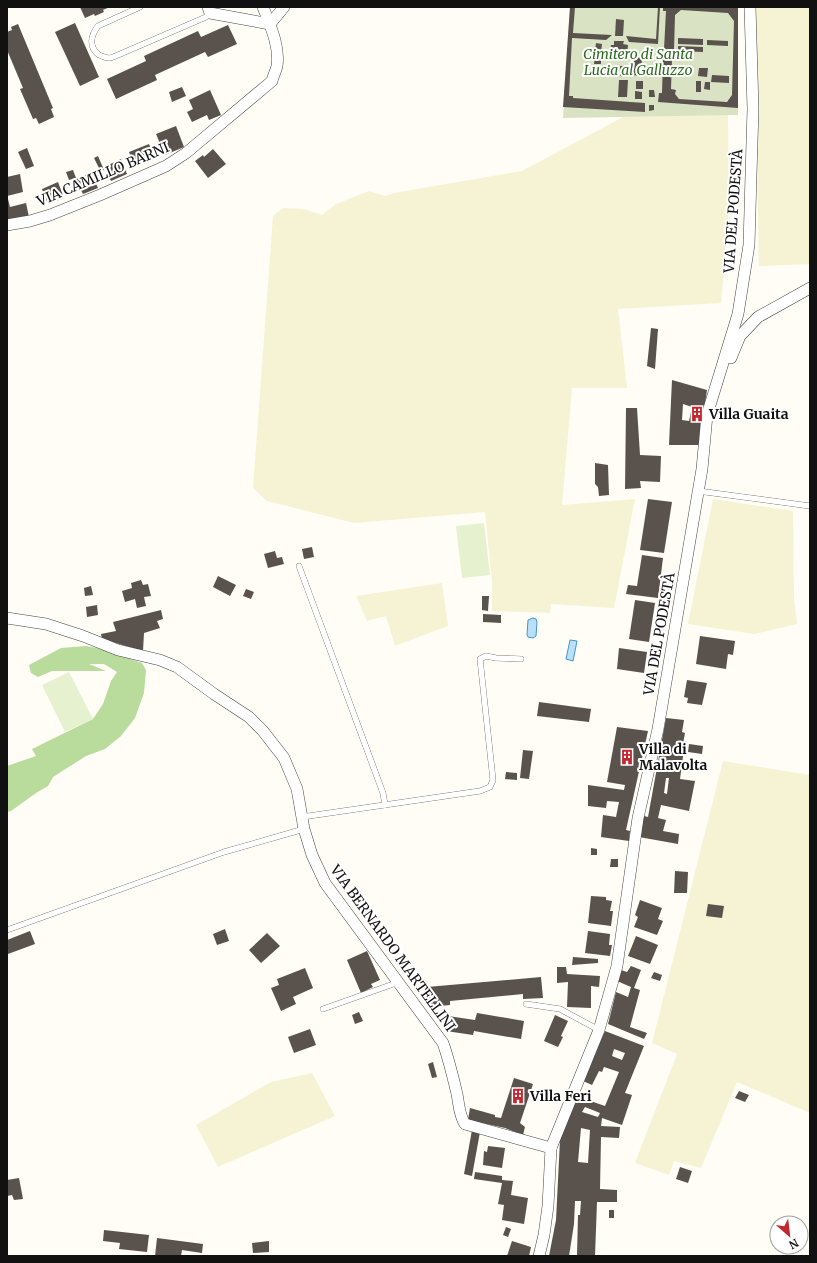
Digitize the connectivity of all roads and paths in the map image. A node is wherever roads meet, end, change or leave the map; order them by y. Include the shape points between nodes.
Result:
1 (140, 7) edge
2 (263, 7) edge
3 (284, 7) edge
4 (750, 7) edge
5 (209, 10) edge
6 (270, 24) junction
7 (7, 225) edge
8 (810, 288) edge
9 (716, 385) junction
10 (698, 492) junction
11 (810, 506) edge
12 (299, 566) dead end
13 (7, 618) edge
14 (521, 659) dead end
15 (385, 805) junction
16 (302, 817) junction
17 (304, 829) junction
18 (7, 930) edge
19 (399, 982) junction
20 (526, 1004) dead end
21 (323, 1009) dead end
22 (599, 1030) junction
23 (551, 1148) junction
24 (539, 1256) edge

1 - 5 lane via 98,26 91,40 96,52 109,58 118,55 206,17
2 - 6 street, VIA CAMILLO BARNI
3 - 6 street
4 - 9 street, VIA DEL PODESTÀ via 753,109 748,245 738,314
5 - 6 street
6 - 7 street, VIA CAMILLO BARNI via 277,51 277,66 272,81 186,154 166,166 50,215
8 - 9 street via 758,317 740,336 727,369
9 - 10 street, VIA DEL PODESTÀ via 707,415
10 - 11 lane
10 - 22 street, VIA DEL PODESTÀ via 658,729 638,818 617,966
12 - 15 lane via 383,793
13 - 16 street, VIA BERNARDO MARTELLINI via 46,624 118,650 160,660 177,667 249,717 263,731 284,758 297,789
14 - 15 lane via 486,656 480,659 493,780 490,787 480,791
15 - 16 lane
16 - 17 street, VIA BERNARDO MARTELLINI
17 - 18 lane via 224,852
17 - 19 street, VIA BERNARDO MARTELLINI via 325,883
19 - 21 lane
19 - 23 street, VIA BERNARDO MARTELLINI via 443,1043 450,1062 461,1117 465,1124
20 - 22 lane via 560,1008
22 - 23 street, VIA DEL PODESTÀ
23 - 24 street, VIA DEL PODESTÀ via 548,1206

